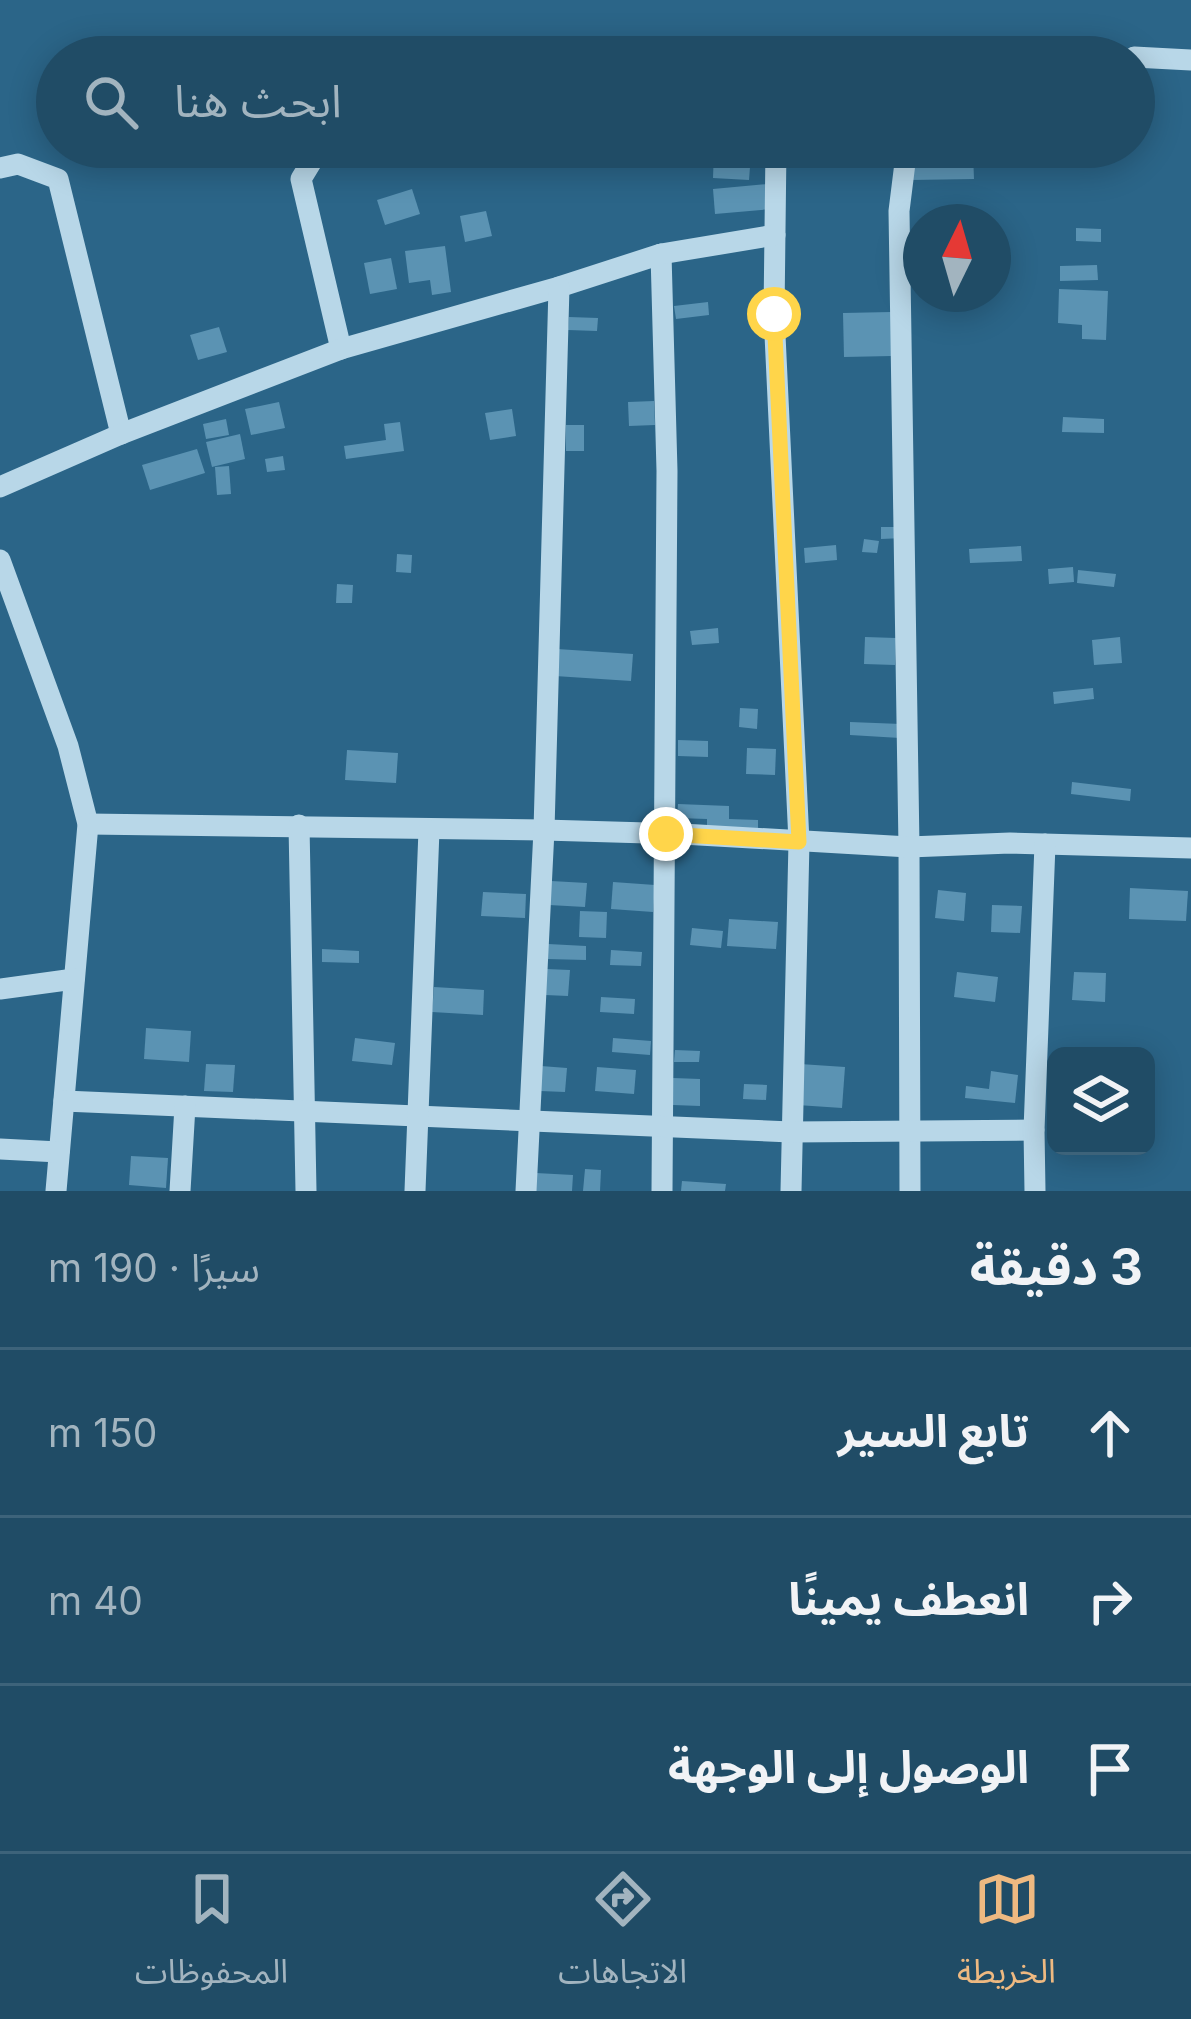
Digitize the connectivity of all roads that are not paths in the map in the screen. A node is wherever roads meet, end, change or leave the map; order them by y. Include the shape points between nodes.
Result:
1 (1155, 58) edge
2 (1191, 60) edge
3 (0, 168) edge
4 (308, 168) edge
5 (776, 168) edge
6 (904, 168) edge
7 (775, 235) junction
8 (661, 254) junction
9 (559, 286) junction
10 (341, 349) junction
11 (121, 434) junction
12 (0, 487) edge
13 (0, 560) edge
14 (88, 824) junction
15 (299, 825) junction
16 (429, 830) junction
17 (544, 830) junction
18 (666, 834) junction
19 (799, 842) junction
20 (1045, 844) junction
21 (909, 848) junction
22 (1191, 848) edge
23 (74, 980) junction
24 (0, 989) edge
25 (64, 1102) junction
26 (185, 1106) junction
27 (306, 1112) junction
28 (419, 1116) junction
29 (530, 1122) junction
30 (662, 1126) junction
31 (910, 1130) junction
32 (1034, 1130) junction
33 (791, 1132) junction
34 (0, 1149) edge
35 (59, 1152) junction
36 (56, 1191) edge
37 (180, 1191) edge
38 (306, 1191) edge
39 (415, 1191) edge
40 (526, 1191) edge
41 (662, 1191) edge
42 (791, 1191) edge
43 (910, 1191) edge
44 (1035, 1191) edge

1 - 2 street
3 - 11 street via 18,164 58,179
4 - 10 street via 301,179
5 - 7 street
6 - 21 street
7 - 8 street
7 - 19 street
8 - 9 street
8 - 18 street
9 - 10 street
9 - 17 street
10 - 11 street
11 - 12 street
13 - 14 street
14 - 15 street
14 - 23 street
15 - 16 street
15 - 27 street
16 - 17 street
16 - 28 street
17 - 18 street
17 - 29 street
18 - 19 street
18 - 30 street
19 - 21 street
19 - 33 street
20 - 21 street
20 - 22 street
20 - 32 street
21 - 31 street
23 - 24 street
23 - 25 street
25 - 26 street
25 - 35 street
26 - 27 street
26 - 37 street
27 - 28 street
27 - 38 street
28 - 29 street
28 - 39 street
29 - 30 street
29 - 40 street
30 - 33 street
30 - 41 street
31 - 32 street
31 - 33 street
31 - 43 street
32 - 44 street
33 - 42 street
34 - 35 street
35 - 36 street

